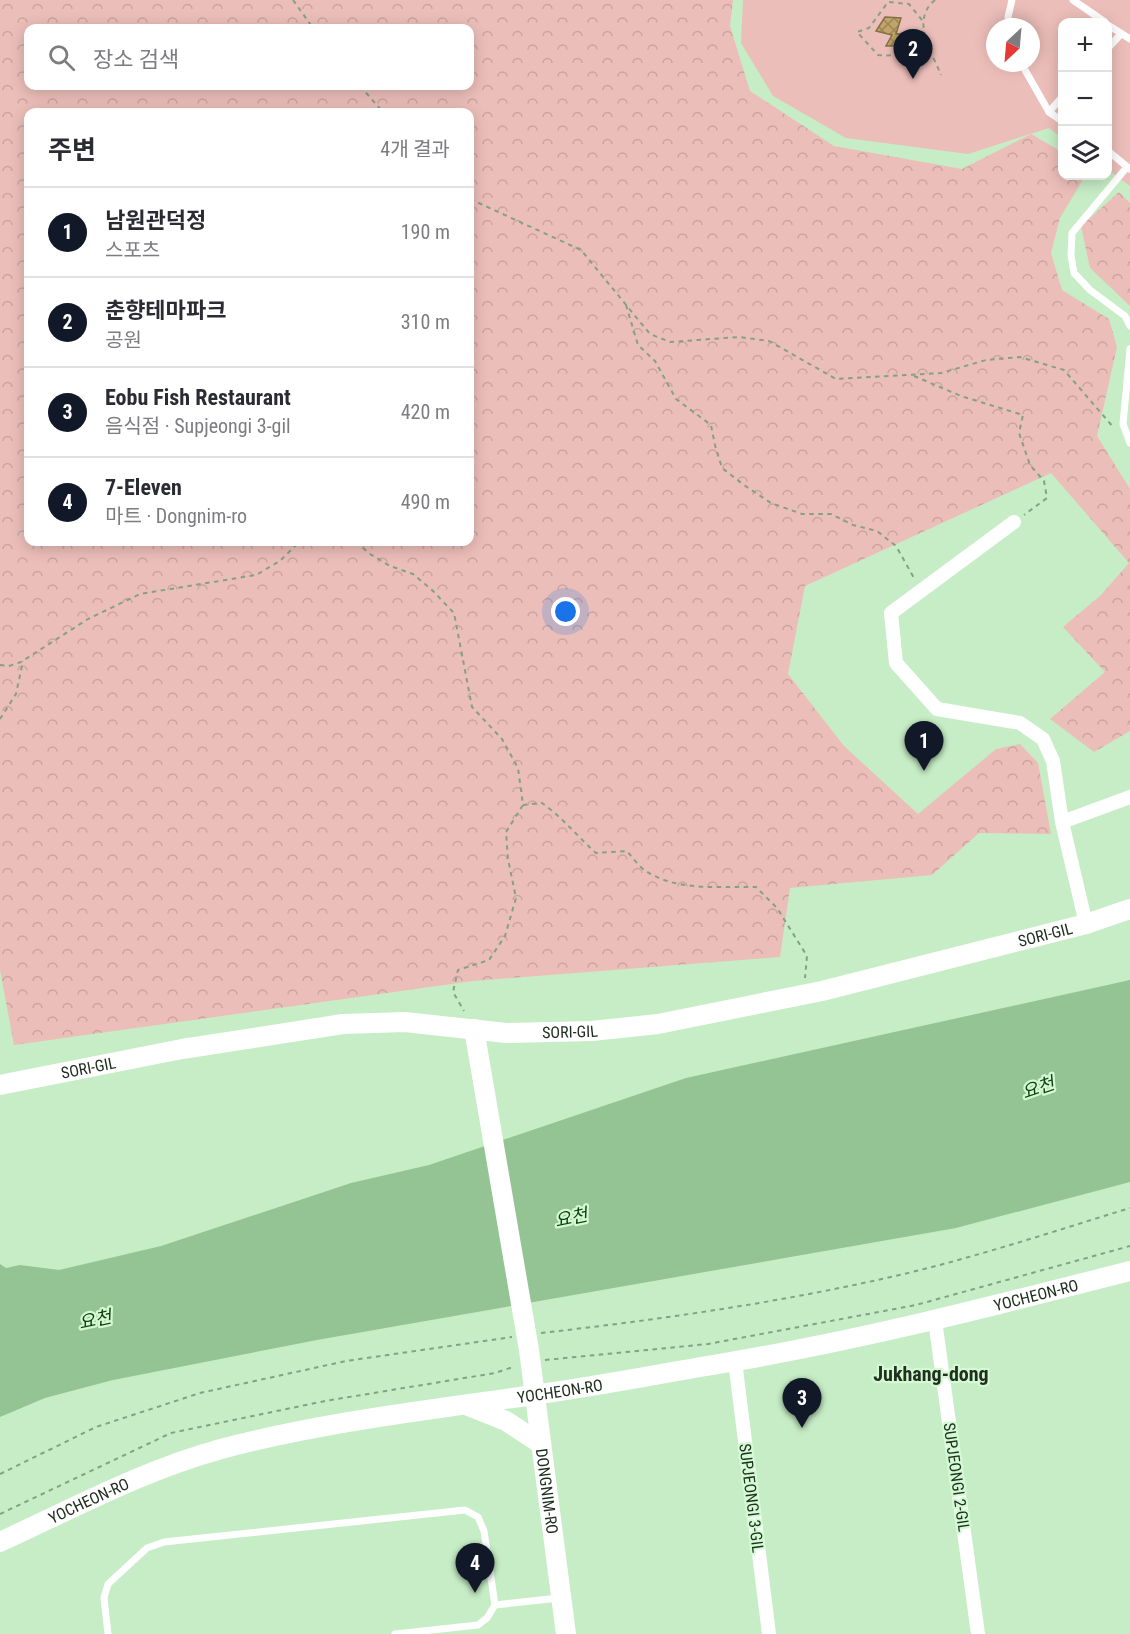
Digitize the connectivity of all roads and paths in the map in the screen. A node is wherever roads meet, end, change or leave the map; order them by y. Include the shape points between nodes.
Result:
1 (293, 0) edge
2 (935, 0) edge
3 (1012, 0) edge
4 (1073, 0) edge
5 (887, 1) edge
6 (1008, 18) edge
7 (1098, 18) edge
8 (922, 20) junction
9 (310, 24) edge
10 (1112, 28) edge
11 (923, 31) junction
12 (1120, 34) junction
13 (1130, 39) edge
14 (1112, 43) edge
15 (1026, 72) edge
16 (941, 75) dead end
17 (364, 90) edge
18 (1058, 101) edge
19 (379, 108) edge
20 (1048, 112) junction
21 (1058, 118) edge
22 (1112, 156) edge
23 (1128, 168) edge
24 (474, 201) edge
25 (624, 302) junction
26 (1130, 326) edge
27 (1130, 350) edge
28 (913, 376) junction
29 (1130, 441) edge
30 (1014, 522) joint
31 (296, 546) edge
32 (361, 546) edge
33 (921, 591) junction
34 (23, 661) junction
35 (0, 665) edge
36 (0, 719) edge
37 (1130, 797) edge
38 (523, 806) junction
39 (1062, 822) junction
40 (1130, 909) edge
41 (1086, 924) junction
42 (811, 993) junction
43 (474, 1029) junction
44 (0, 1085) edge
45 (1130, 1208) edge
46 (1130, 1246) edge
47 (1130, 1271) edge
48 (935, 1320) junction
49 (529, 1345) junction
50 (735, 1361) junction
51 (535, 1395) junction
52 (464, 1404) junction
53 (541, 1444) junction
54 (0, 1474) edge
55 (0, 1514) edge
56 (0, 1542) edge
57 (561, 1598) junction
58 (495, 1605) junction
59 (108, 1634) edge
60 (395, 1634) edge
61 (566, 1634) edge
62 (769, 1634) edge
63 (978, 1634) edge

1 - 9 path
2 - 8 path
3 - 6 lane
4 - 7 lane
5 - 8 path via 909,4
5 - 11 path via 869,28 857,32 878,55 894,56 915,46
8 - 11 path
10 - 12 lane
11 - 16 path
12 - 13 lane
12 - 14 lane
15 - 20 lane
17 - 19 path
18 - 20 lane
20 - 21 lane
22 - 23 lane
23 - 26 lane via 1072,233 1071,255 1074,273 1125,316
24 - 25 path via 581,250
25 - 28 path via 650,334 670,342 739,337 769,341 836,379
25 - 33 path via 638,345 655,361 676,399 711,425 722,468 771,503 802,514 831,514 877,531 896,546
27 - 29 lane via 1123,424
28 - 29 path via 1020,357 1064,370 1120,435
28 - 30 path via 1023,415 1019,433 1030,465 1044,481 1047,498
30 - 33 street
31 - 34 path via 256,575 140,594 88,619
32 - 38 path via 390,566 413,574 454,613 472,707 502,739 518,768
33 - 39 street via 891,614 896,663 937,709 1020,723 1043,739 1053,761
34 - 35 path
34 - 36 path via 16,694
37 - 39 street
38 - 42 path via 543,803 596,853 627,851 646,872 674,883 706,888 756,887 777,908 807,956 805,981
38 - 43 path via 506,832 516,898 505,936 489,960 458,970 453,992
39 - 41 street
40 - 41 street, SORI-GIL
41 - 42 street, SORI-GIL
42 - 43 street, SORI-GIL via 658,1024 544,1033
43 - 44 street, SORI-GIL via 405,1022 344,1024 182,1049
43 - 49 street, DONGNIM-RO
45 - 49 path via 913,1271
46 - 49 path via 916,1305 708,1344
47 - 48 street, YOCHEON-RO
48 - 50 street, YOCHEON-RO
48 - 63 street, SUPJEONGI 2-GIL
49 - 51 street, DONGNIM-RO
49 - 54 path via 346,1361 200,1393 96,1428
49 - 55 path via 495,1373 325,1401 171,1433
50 - 51 street, YOCHEON-RO
50 - 62 street, SUPJEONGI 3-GIL
51 - 52 street, YOCHEON-RO
51 - 53 street, DONGNIM-RO
52 - 53 street via 506,1421
52 - 56 street, YOCHEON-RO via 289,1433 218,1450 99,1496
53 - 57 street, DONGNIM-RO
57 - 58 lane
57 - 61 street, DONGNIM-RO
58 - 59 lane via 484,1531 478,1517 465,1510 164,1542 147,1548 108,1584 104,1598
58 - 60 lane via 478,1625

